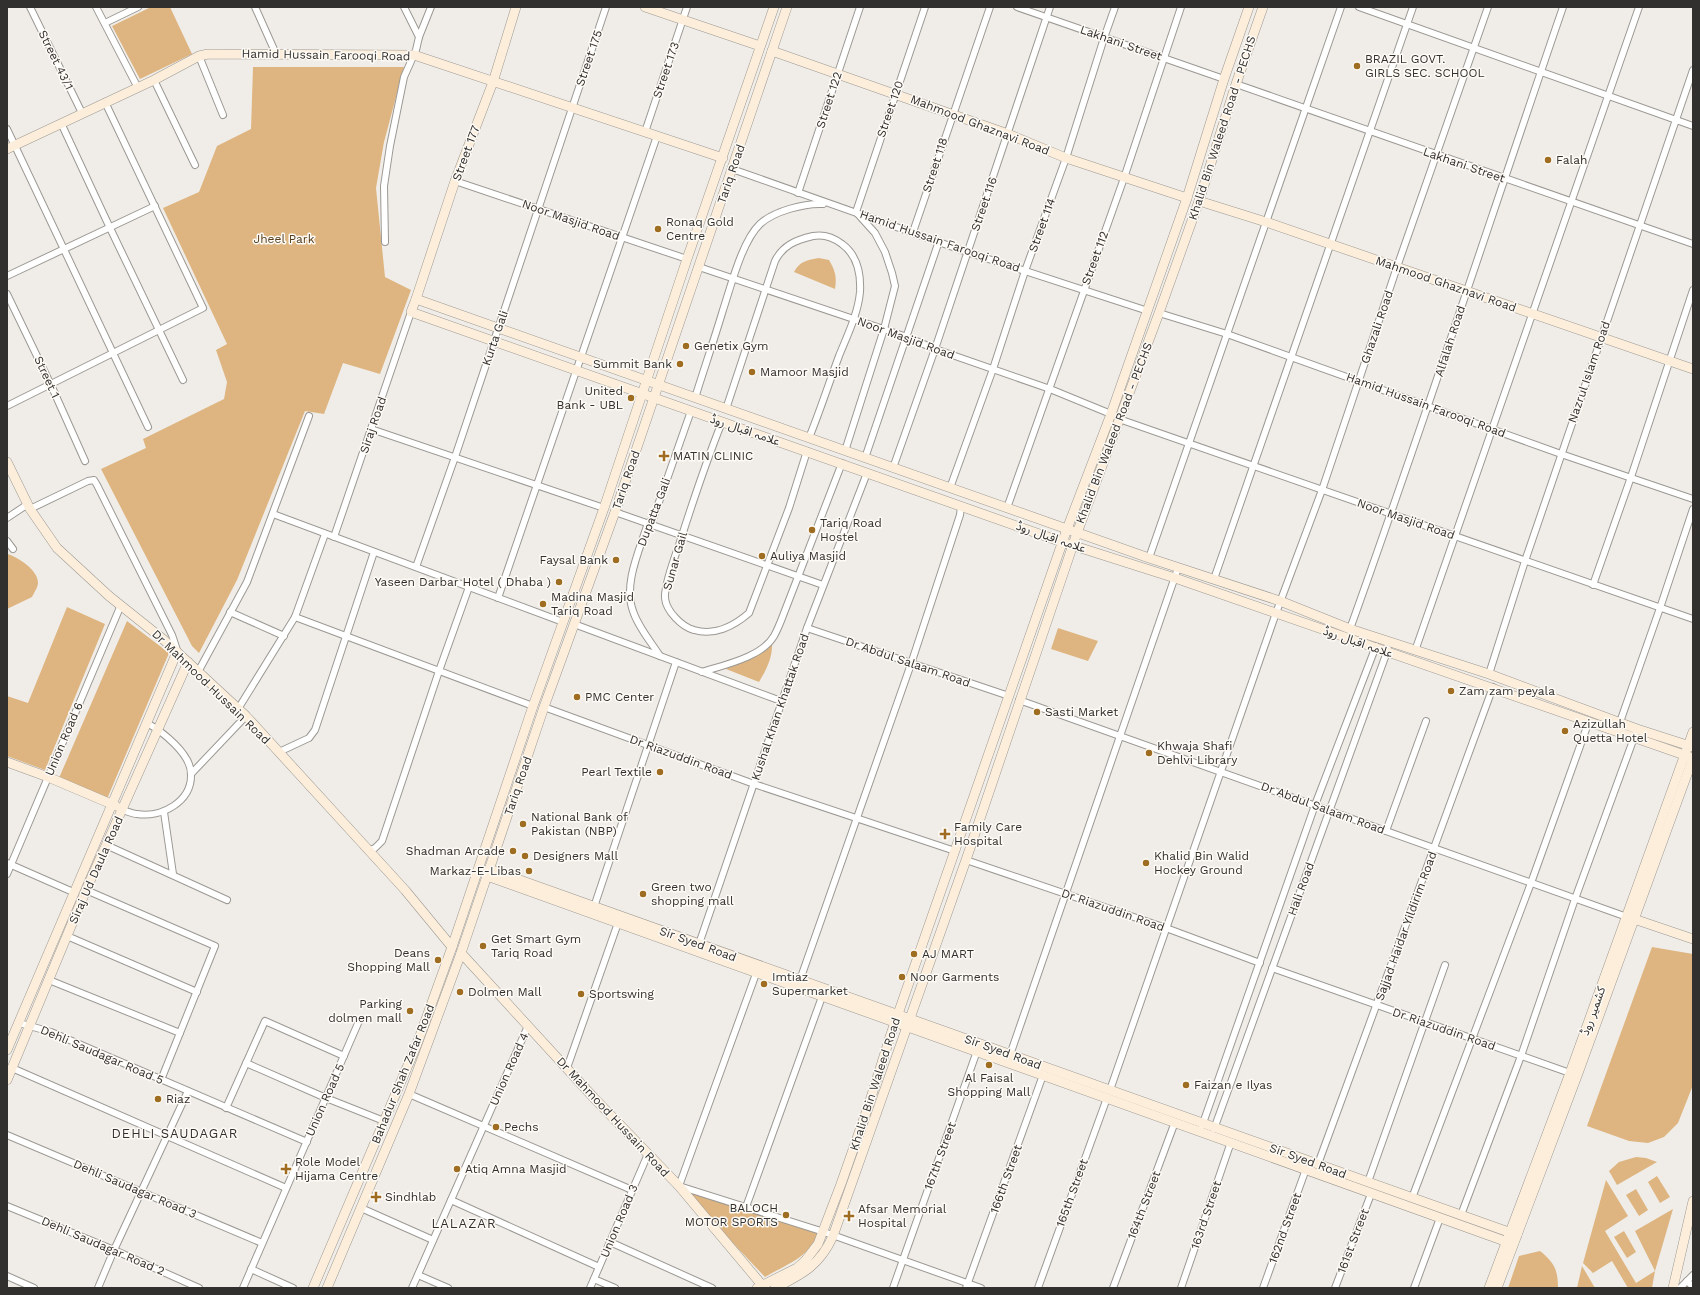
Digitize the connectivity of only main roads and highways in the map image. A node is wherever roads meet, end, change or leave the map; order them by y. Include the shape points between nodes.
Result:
1 (516, 7) edge
2 (646, 7) edge
3 (774, 7) edge
4 (787, 7) edge
5 (1249, 7) edge
6 (1262, 7) edge
7 (760, 46) junction
8 (772, 51) junction
9 (493, 82) junction
10 (11, 147) edge
11 (722, 158) junction
12 (1187, 198) junction
13 (1199, 201) junction
14 (416, 300) junction
15 (411, 312) joint
16 (1693, 369) edge
17 (646, 381) junction
18 (658, 385) junction
19 (642, 394) junction
20 (654, 398) junction
21 (7, 462) edge
22 (1067, 529) junction
23 (1077, 533) junction
24 (1062, 542) junction
25 (1072, 545) junction
26 (178, 652) junction
27 (188, 662) junction
28 (1693, 732) edge
29 (1636, 733) junction
30 (1691, 746) edge
31 (1690, 757) edge
32 (7, 762) edge
33 (112, 804) junction
34 (122, 810) junction
35 (955, 851) joint
36 (966, 860) joint
37 (488, 873) junction
38 (1630, 918) junction
39 (620, 920) junction
40 (1693, 939) edge
41 (452, 947) junction
42 (461, 953) junction
43 (758, 969) junction
44 (824, 992) junction
45 (898, 1015) junction
46 (909, 1019) junction
47 (890, 1037) junction
48 (901, 1041) junction
49 (7, 1050) edge
50 (993, 1053) junction
51 (7, 1080) edge
52 (1089, 1087) junction
53 (1109, 1094) junction
54 (1202, 1127) junction
55 (1213, 1131) junction
56 (1334, 1174) junction
57 (1693, 1201) edge
58 (1428, 1209) junction
59 (1692, 1213) edge
60 (828, 1234) junction
61 (1514, 1234) junction
62 (1510, 1243) junction
63 (759, 1286) edge
64 (313, 1288) edge
65 (327, 1288) edge
66 (775, 1288) edge
67 (1489, 1288) edge
68 (1497, 1288) edge
69 (1673, 1288) edge

1 - 9 main road, Street 177
2 - 7 main road
3 - 7 main road, Tariq Road
4 - 8 main road, Tariq Road
5 - 12 main road, Khalid Bin Waleed Road - PECHS
6 - 13 main road, Khalid Bin Waleed Road - PECHS
7 - 11 main road, Tariq Road
8 - 12 main road, Mahmood Ghaznavi Road via 952,113 1066,158
8 - 18 main road, Tariq Road
9 - 10 main road, Hamid Hussain Farooqi Road via 414,55 208,54 199,56 138,88
9 - 11 main road, Hamid Hussain Farooqi Road
9 - 14 main road, Street 177 via 455,181
11 - 17 main road, Tariq Road
12 - 22 main road, Khalid Bin Waleed Road - PECHS via 1111,414
13 - 16 main road, Mahmood Ghaznavi Road
13 - 23 main road, Khalid Bin Waleed Road - PECHS
14 - 15 main road, Street 177
14 - 17 main road, علامہ اقبال روڈ
15 - 19 main road, علامہ اقبال روڈ
17 - 18 main road, علامہ اقبال روڈ
17 - 19 main road, Tariq Road
18 - 20 main road, Tariq Road
18 - 22 main road, علامہ اقبال روڈ
19 - 20 main road, علامہ اقبال روڈ
19 - 41 main road, Tariq Road
20 - 24 main road, علامہ اقبال روڈ
20 - 37 main road, Tariq Road
21 - 26 main road, Dr Mahmood Hussain Road via 29,506 58,548 96,585
22 - 23 main road, علامہ اقبال روڈ
22 - 24 main road, Khalid Bin Waleed Road - PECHS
23 - 25 main road, Khalid Bin Waleed Road - PECHS
23 - 29 main road, علامہ اقبال روڈ via 1280,601 1350,629 1489,674 1620,722
24 - 25 main road, علامہ اقبال روڈ
24 - 35 main road, Khalid Bin Waleed Road - PECHS
25 - 29 main road, علامہ اقبال روڈ via 1589,721
25 - 36 main road, Khalid Bin Waleed Road - PECHS
26 - 27 main road, Dr Mahmood Hussain Road
26 - 33 main road, Siraj Ud Daula Road
27 - 34 main road, Siraj Ud Daula Road
27 - 41 main road, Dr Mahmood Hussain Road via 246,716 370,850
28 - 30 main road, کشمیر روڈ
29 - 30 main road, علامہ اقبال روڈ
29 - 31 main road, علامہ اقبال روڈ
30 - 31 main road, کشمیر روڈ
31 - 38 main road, کشمیر روڈ
32 - 33 main road
33 - 34 main road
33 - 49 main road, Siraj Ud Daula Road
34 - 51 main road, Siraj Ud Daula Road
35 - 45 main road, Khalid Bin Waleed Road
36 - 46 main road, Khalid Bin Waleed Road
37 - 39 main road, Sir Syed Road
37 - 39 main road, Sir Syed Road via 594,907
37 - 42 main road, Tariq Road
38 - 40 main road
38 - 61 main road, کشمیر روڈ
38 - 61 main road, کشمیر روڈ via 1570,1073
39 - 43 main road, Sir Syed Road
39 - 43 main road, Sir Syed Road via 699,944
41 - 64 main road, Bahadur Shah Zafar Road via 417,1044
42 - 63 main road, Dr Mahmood Hussain Road via 679,1186
42 - 65 main road, Bahadur Shah Zafar Road via 409,1094
43 - 44 main road, Sir Syed Road
43 - 44 main road, Sir Syed Road via 800,980
44 - 45 main road, Sir Syed Road
45 - 46 main road, Sir Syed Road
45 - 46 main road via 905,1013
45 - 47 main road, Khalid Bin Waleed Road
46 - 48 main road, Khalid Bin Waleed Road
46 - 50 main road, Sir Syed Road
46 - 50 main road, Sir Syed Road via 977,1051
47 - 48 main road
47 - 60 main road, Khalid Bin Waleed Road
48 - 60 main road, Khalid Bin Waleed Road
50 - 52 main road, Sir Syed Road via 1043,1075
50 - 52 main road, Sir Syed Road via 1010,1055
52 - 53 main road, Sir Syed Road
53 - 54 main road, Sir Syed Road
53 - 54 main road, Sir Syed Road via 1175,1122
54 - 55 main road, Sir Syed Road
55 - 56 main road, Sir Syed Road via 1318,1164
55 - 56 main road, Sir Syed Road via 1231,1142 1306,1169
56 - 58 main road, Sir Syed Road via 1372,1194
56 - 58 main road, Sir Syed Road via 1368,1182 1412,1198
57 - 59 main road
58 - 61 main road, Sir Syed Road via 1461,1215
58 - 62 main road, Sir Syed Road via 1440,1218
59 - 69 main road
60 - 63 main road, Khalid Bin Waleed Road via 797,1268
60 - 66 main road, Khalid Bin Waleed Road via 821,1257 813,1266
61 - 62 main road, کشمیر روڈ
62 - 67 main road, کشمیر روڈ
62 - 68 main road, کشمیر روڈ

